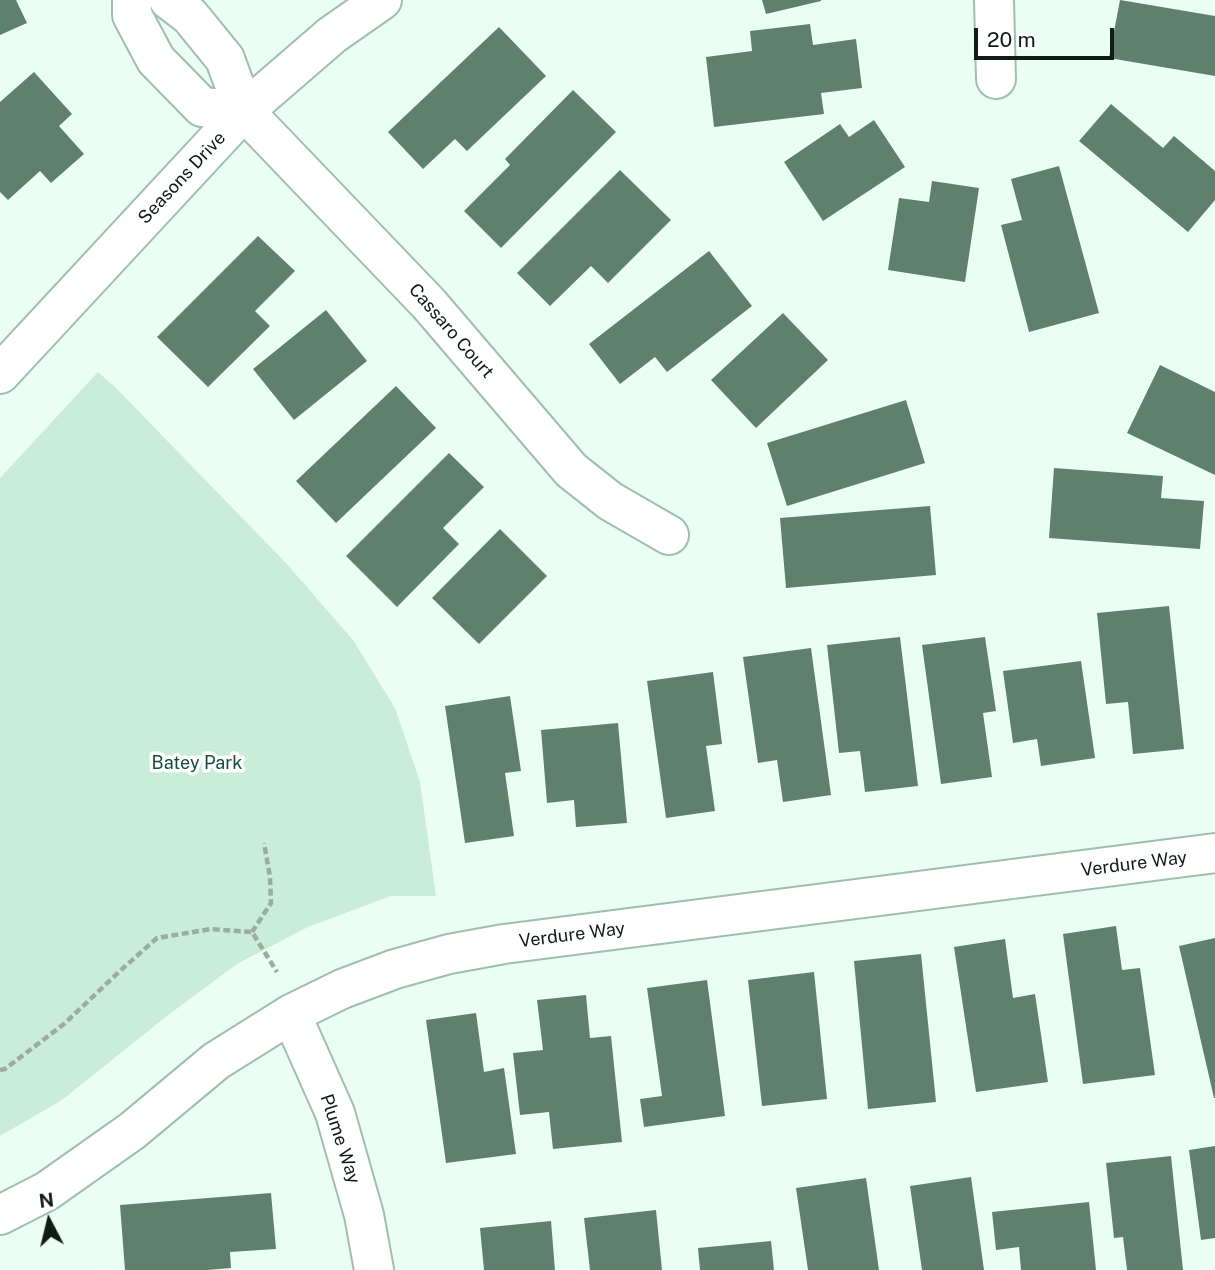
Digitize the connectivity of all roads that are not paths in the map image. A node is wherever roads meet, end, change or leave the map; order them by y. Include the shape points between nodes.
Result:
1 (132, 0) edge
2 (169, 0) edge
3 (382, 0) edge
4 (994, 0) edge
5 (996, 79) dead end
6 (244, 111) junction
7 (0, 374) edge
8 (669, 535) dead end
9 (1215, 853) edge
10 (296, 1012) junction
11 (0, 1215) edge
12 (374, 1270) edge

1 - 6 street via 132,15 156,60 202,107
2 - 6 street via 190,16 225,59
3 - 6 street, Seasons Drive via 332,35
4 - 5 street
6 - 7 street, Seasons Drive
6 - 8 street, Cassaro Court via 429,304 571,470 610,501
9 - 10 street, Verdure Way via 503,944 395,969
10 - 11 street, Verdure Way via 216,1060 132,1131 58,1184
10 - 12 street, Plume Way via 335,1113 364,1215

